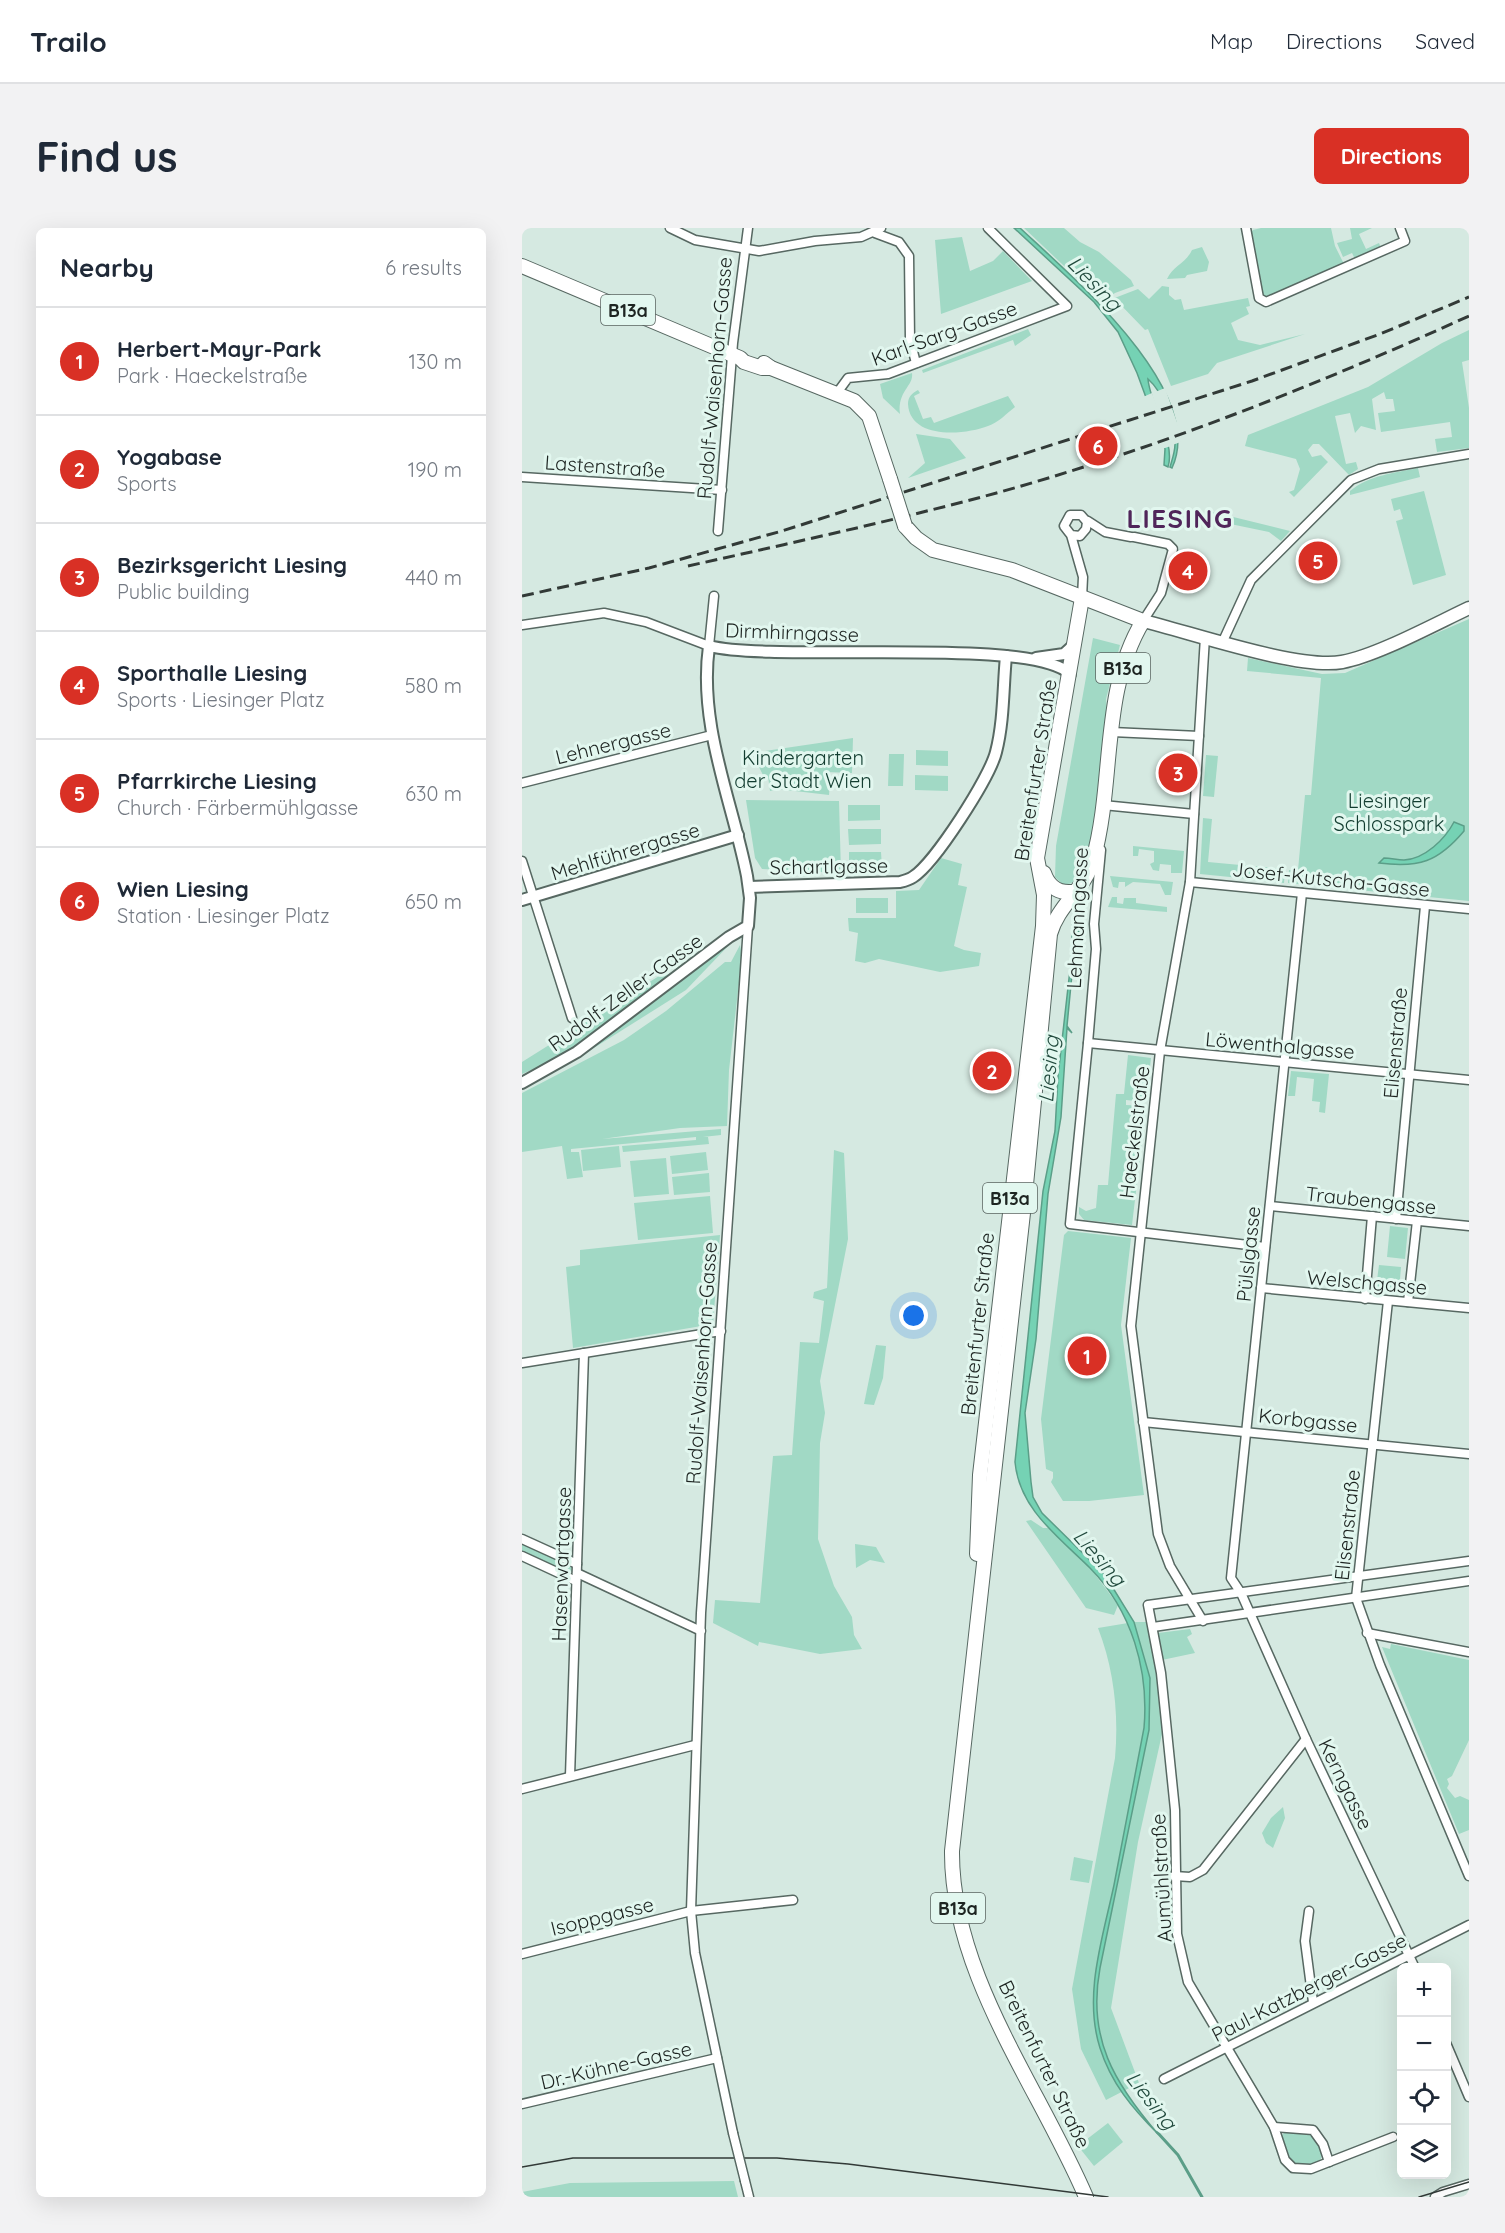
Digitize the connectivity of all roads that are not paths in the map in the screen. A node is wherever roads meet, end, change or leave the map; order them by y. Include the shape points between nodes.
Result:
1 (670, 228) edge
2 (748, 228) edge
3 (988, 228) edge
4 (1400, 228) edge
5 (1245, 229) edge
6 (878, 230) edge
7 (744, 250) junction
8 (522, 266) edge
9 (522, 274) edge
10 (737, 356) junction
11 (916, 363) junction
12 (837, 393) junction
13 (1469, 454) edge
14 (522, 477) edge
15 (722, 490) junction
16 (1088, 522) dead end
17 (718, 531) dead end
18 (1071, 536) dead end
19 (714, 596) dead end
20 (1082, 598) junction
21 (1469, 608) edge
22 (1143, 621) junction
23 (522, 625) edge
24 (1205, 637) junction
25 (1223, 641) junction
26 (1074, 645) junction
27 (709, 646) junction
28 (1006, 656) junction
29 (1032, 659) junction
30 (1070, 674) junction
31 (1112, 732) junction
32 (712, 735) junction
33 (1199, 736) junction
34 (522, 783) edge
35 (1103, 805) junction
36 (1194, 814) junction
37 (1101, 823) junction
38 (738, 835) junction
39 (1040, 841) junction
40 (522, 861) edge
41 (1190, 882) junction
42 (749, 887) junction
43 (1077, 891) junction
44 (1302, 892) junction
45 (534, 898) junction
46 (522, 900) edge
47 (1425, 906) junction
48 (1469, 909) edge
49 (748, 926) junction
50 (572, 1018) dead end
51 (1088, 1043) junction
52 (1160, 1051) junction
53 (1284, 1063) junction
54 (1409, 1074) junction
55 (1469, 1080) edge
56 (522, 1083) edge
57 (1270, 1206) junction
58 (1372, 1216) junction
59 (1396, 1219) junction
60 (1416, 1221) junction
61 (1469, 1226) edge
62 (1140, 1232) junction
63 (1265, 1247) junction
64 (1261, 1288) junction
65 (1365, 1299) junction
66 (1388, 1301) junction
67 (1408, 1302) junction
68 (1469, 1308) edge
69 (721, 1331) junction
70 (584, 1353) junction
71 (522, 1363) edge
72 (1143, 1422) junction
73 (1247, 1430) junction
74 (991, 1436) junction
75 (1373, 1444) junction
76 (1469, 1454) edge
77 (522, 1539) edge
78 (522, 1556) edge
79 (1469, 1561) edge
80 (577, 1564) junction
81 (577, 1577) junction
82 (1359, 1577) junction
83 (1469, 1581) edge
84 (1241, 1593) junction
85 (1356, 1598) junction
86 (1189, 1601) junction
87 (1250, 1614) junction
88 (1203, 1621) junction
89 (1153, 1627) junction
90 (701, 1631) junction
91 (1367, 1633) junction
92 (1469, 1652) edge
93 (1306, 1739) junction
94 (695, 1745) junction
95 (570, 1776) junction
96 (522, 1789) edge
97 (1174, 1876) junction
98 (1469, 1876) edge
99 (793, 1900) dead end
100 (691, 1911) junction
101 (1310, 1911) dead end
102 (1469, 1925) edge
103 (522, 1954) edge
104 (1409, 1955) junction
105 (1413, 1963) edge
106 (1312, 2002) junction
107 (1225, 2047) junction
108 (1451, 2055) edge
109 (717, 2058) junction
110 (1164, 2079) dead end
111 (1469, 2097) edge
112 (522, 2104) edge
113 (1274, 2127) junction
114 (1392, 2137) dead end
115 (1329, 2162) junction
116 (1469, 2184) edge
117 (748, 2197) edge
118 (1086, 2197) edge
119 (1435, 2197) edge

1 - 7 street via 695,240
2 - 7 street, Rudolf-Waisenhorn-Gasse
3 - 11 street, Karl-Sarg-Gasse via 1067,306
4 - 5 street via 1405,242 1266,302 1259,298
6 - 7 street via 839,241
6 - 11 street via 899,242 909,256 910,340
7 - 10 street, Rudolf-Waisenhorn-Gasse
8 - 9 street
8 - 10 main road, B13a
10 - 12 main road, B13a via 763,362
10 - 15 street, Rudolf-Waisenhorn-Gasse
11 - 12 street, Karl-Sarg-Gasse via 882,376 848,378
12 - 20 main road, B13a, bridge via 875,433 905,526 916,538 933,550 1012,570
13 - 25 street via 1379,469 1351,480 1251,580
14 - 15 street, Lastenstraße
15 - 17 street, Rudolf-Waisenhorn-Gasse
16 - 22 street via 1105,532 1173,547 1161,593
18 - 20 street via 1083,577
19 - 27 street, Rudolf-Waisenhorn-Gasse
20 - 22 main road, B13a
20 - 26 main road, Breitenfurter Straße / B13a
21 - 25 main road via 1343,662 1313,662
22 - 24 main road
22 - 31 main road, Lehmanngasse / B13a via 1127,652
23 - 27 street, Dirmhirngasse via 604,613 646,622
24 - 25 main road
24 - 33 street, Haeckelstraße
26 - 29 street via 1064,654
26 - 30 main road, Breitenfurter Straße / B13a
27 - 28 street, Dirmhirngasse
27 - 32 street, Rudolf-Waisenhorn-Gasse via 705,682
28 - 29 street, Dirmhirngasse
28 - 42 street, Schartlgasse via 1000,735 992,767 926,866 913,877 883,884
29 - 30 street via 1062,667
30 - 39 main road, Breitenfurter Straße / B13a
31 - 33 street
31 - 35 main road, Lehmanngasse / B13a
32 - 34 street, Lehnergasse
32 - 38 street, Rudolf-Waisenhorn-Gasse
33 - 36 street, Haeckelstraße
35 - 36 street
35 - 37 main road, Lehmanngasse / B13a
36 - 41 street, Haeckelstraße
37 - 43 main road, B13a via 1089,875
37 - 51 street, Lehmanngasse
38 - 42 street, Rudolf-Waisenhorn-Gasse
38 - 45 street, Mehlführergasse
39 - 43 main road via 1047,881 1059,891
39 - 74 main road, Breitenfurter Straße / B13a via 1037,866 1044,895 1043,926
40 - 45 street
41 - 44 street, Josef-Kutscha-Gasse
41 - 52 street, Haeckelstraße
42 - 49 street, Rudolf-Waisenhorn-Gasse
43 - 74 main road, Breitenfurter Straße / B13a via 1056,918 1050,934 1024,1195
44 - 47 street, Josef-Kutscha-Gasse
44 - 53 street, Pülslgasse
45 - 46 street, Mehlführergasse
45 - 50 street
47 - 48 street, Josef-Kutscha-Gasse
47 - 54 street, Elisenstraße
49 - 56 street, Rudolf-Zeller-Gasse via 578,1052
49 - 69 street, Rudolf-Waisenhorn-Gasse
51 - 52 street, Löwenthalgasse
51 - 62 street, Lehmanngasse via 1070,1224
52 - 53 street, Löwenthalgasse
52 - 62 street, Haeckelstraße
53 - 54 street, Löwenthalgasse
53 - 57 street, Pülslgasse
54 - 55 street, Löwenthalgasse
54 - 59 street, Elisenstraße
57 - 58 street, Traubengasse
57 - 63 street, Pülslgasse
58 - 59 street, Traubengasse
58 - 65 street
59 - 60 street, Traubengasse
60 - 61 street, Traubengasse
60 - 67 street
62 - 63 street
62 - 72 street, Haeckelstraße via 1131,1326
63 - 64 street, Pülslgasse
64 - 65 street, Welschgasse
64 - 73 street, Pülslgasse
65 - 66 street, Welschgasse
66 - 67 street, Welschgasse
66 - 75 street, Elisenstraße
67 - 68 street, Welschgasse
69 - 70 street
69 - 90 street, Rudolf-Waisenhorn-Gasse
70 - 71 street
70 - 80 street, Hasenwartgasse
72 - 73 street, Korbgasse
72 - 86 street, Haeckelstraße via 1158,1534
73 - 75 street, Korbgasse
73 - 84 street, Pülslgasse via 1232,1578
74 - 118 main road, Breitenfurter Straße / B13a via 954,1821 952,1862 956,1900 972,1959 1002,2031 1059,2136
75 - 76 street, Korbgasse
75 - 82 street, Elisenstraße
77 - 80 street
78 - 81 street
79 - 82 street
80 - 81 street, Hasenwartgasse
81 - 90 street
81 - 95 street, Hasenwartgasse
82 - 84 street
82 - 85 street, Elisenstraße
83 - 85 street
84 - 86 street
84 - 87 street, Pülslgasse
85 - 87 street
85 - 91 street, Elisenstraße
86 - 88 street, Haeckelstraße
86 - 89 street, Aumühlstraße via 1148,1605
87 - 88 street
87 - 93 street, Kerngasse
88 - 89 street
89 - 97 street, Aumühlstraße via 1175,1809
90 - 94 street, Rudolf-Waisenhorn-Gasse
91 - 92 street
91 - 98 street, Elisenstraße
93 - 97 street via 1203,1870 1190,1877
93 - 104 street, Kerngasse
94 - 95 street
94 - 100 street, Rudolf-Waisenhorn-Gasse
95 - 96 street
97 - 107 street, Aumühlstraße via 1177,1934 1188,1982
99 - 100 street, Isoppgasse
100 - 103 street, Isoppgasse
100 - 109 street, Rudolf-Waisenhorn-Gasse via 695,1953
101 - 106 street via 1305,1941
102 - 104 street, Paul-Katzberger-Gasse
104 - 105 street, Kerngasse
104 - 106 street, Paul-Katzberger-Gasse
106 - 107 street, Paul-Katzberger-Gasse
107 - 110 street, Paul-Katzberger-Gasse
107 - 113 street, Aumühlstraße
108 - 111 street
109 - 112 street, Dr.-Kühne-Gasse
109 - 117 street, Rudolf-Waisenhorn-Gasse, bridge
113 - 115 street via 1313,2130
113 - 115 street, Aumühlstraße via 1285,2160 1293,2168 1304,2170
114 - 115 street, Aumühlstraße
116 - 119 street

